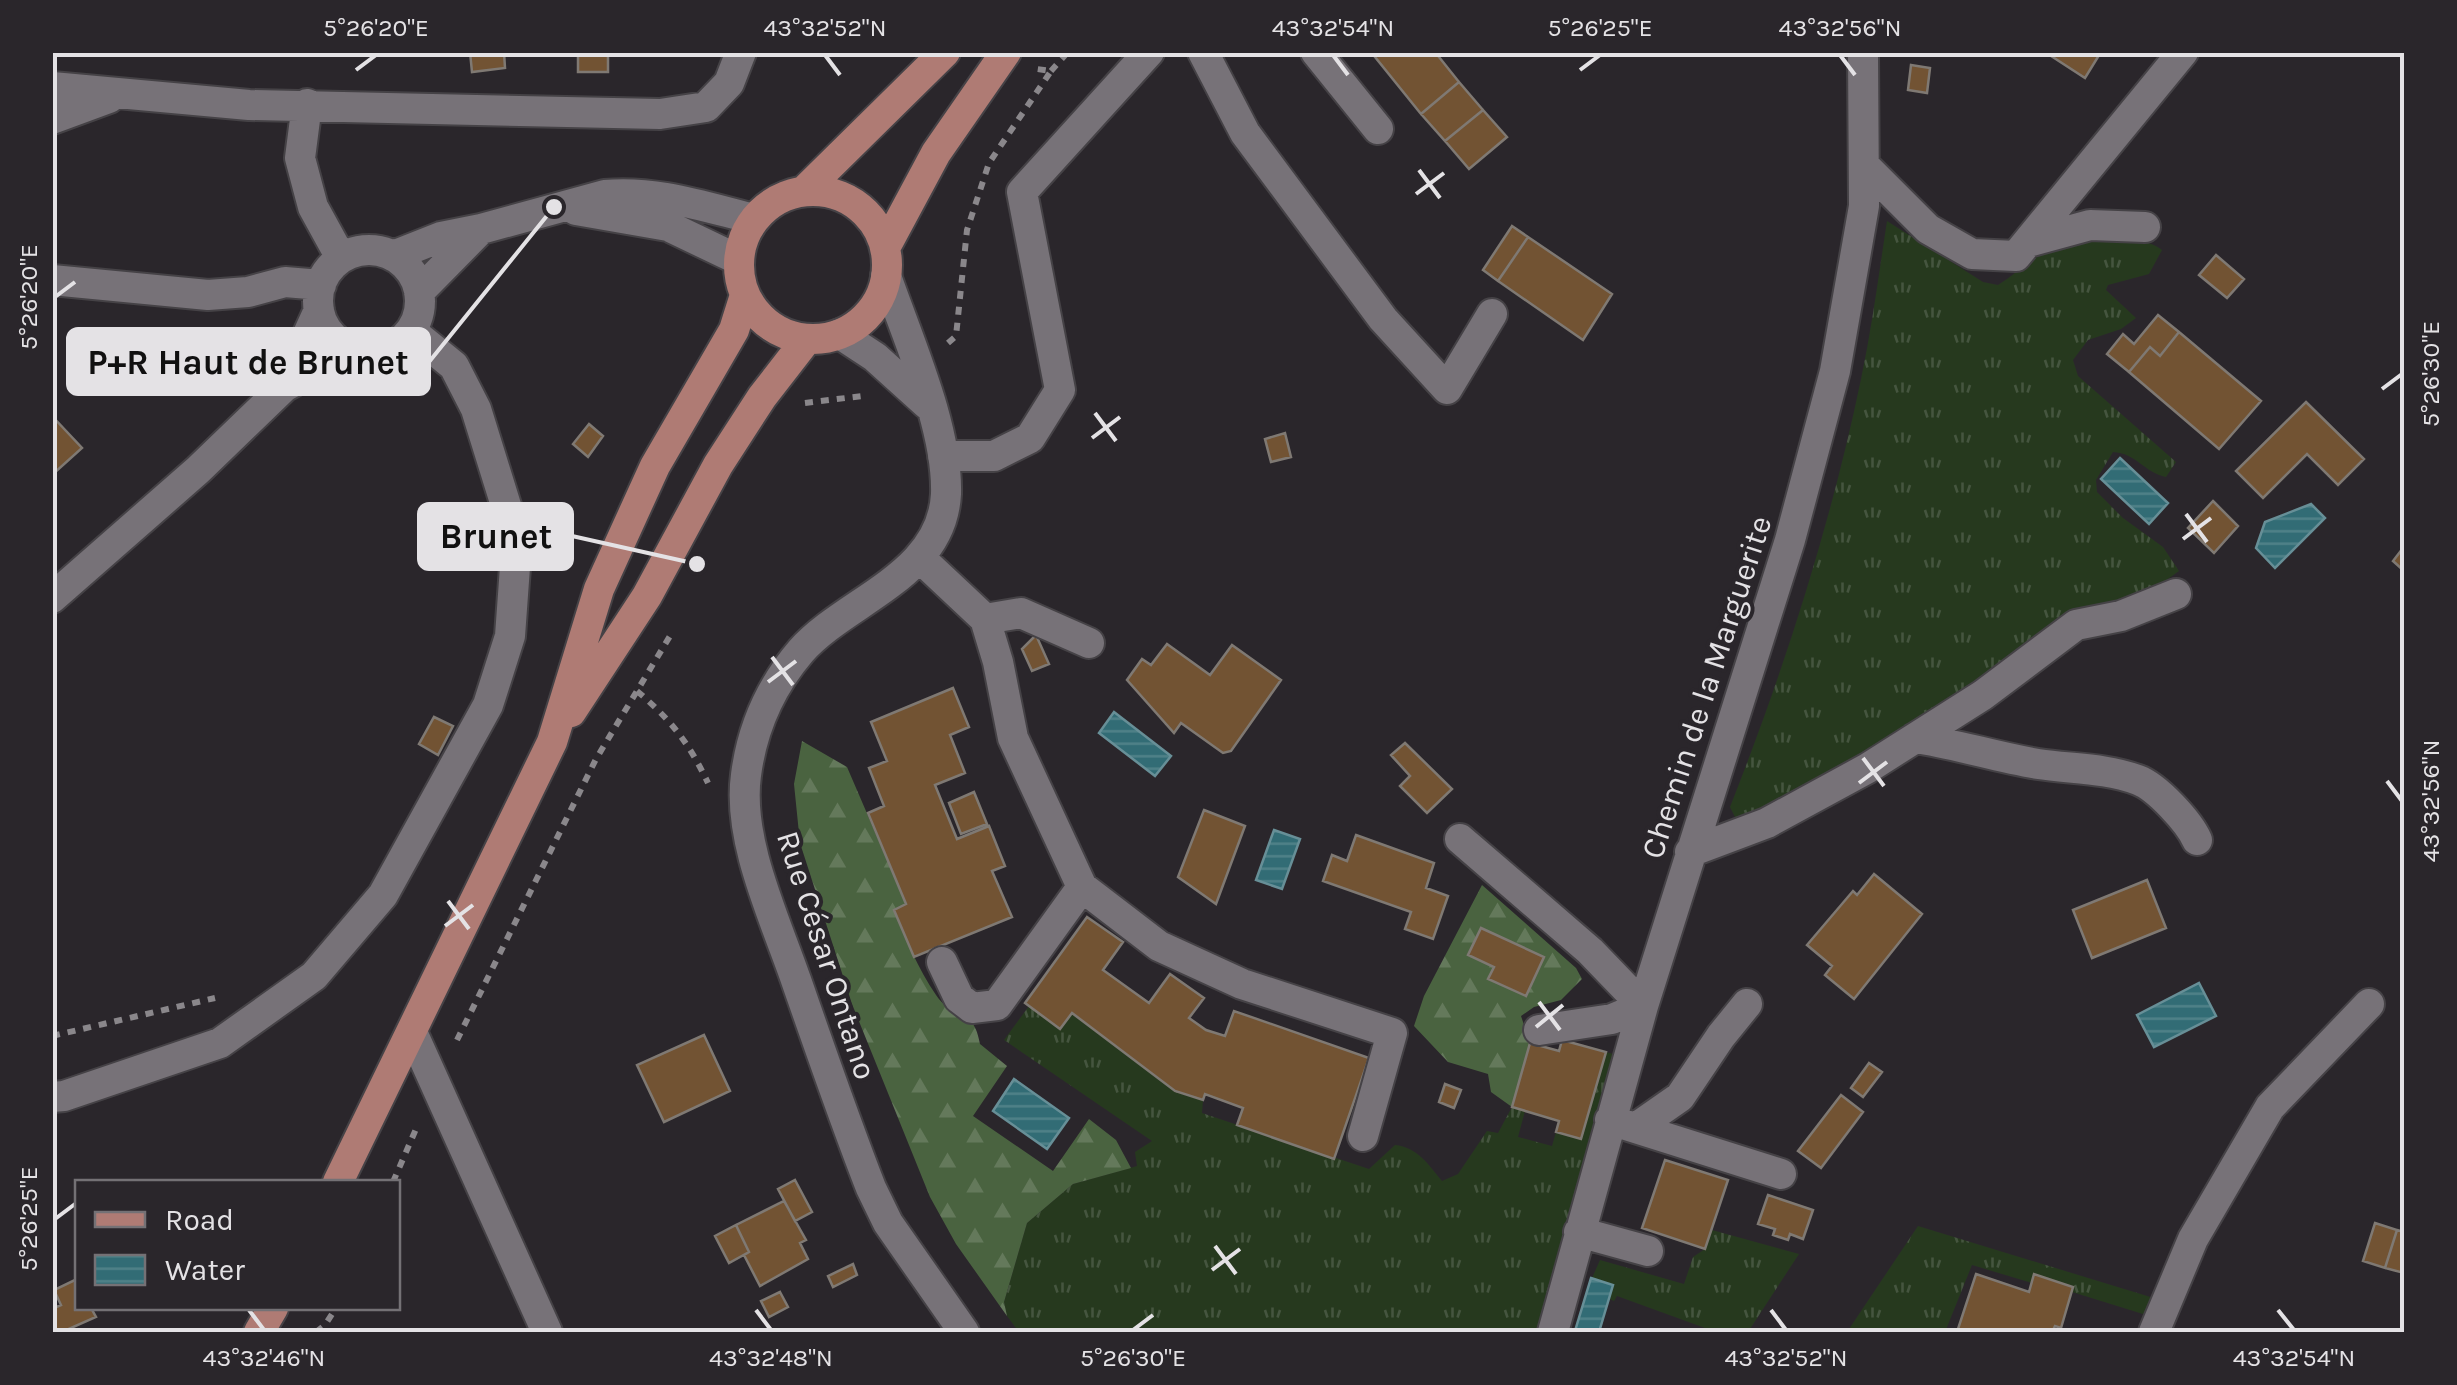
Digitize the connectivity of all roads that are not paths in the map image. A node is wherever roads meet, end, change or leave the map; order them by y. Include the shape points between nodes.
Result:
1 (740, 52) edge
2 (945, 52) edge
3 (1006, 52) edge
4 (1149, 52) edge
5 (1203, 52) edge
6 (1316, 52) edge
7 (1863, 52) edge
8 (2182, 52) edge
9 (52, 88) edge
10 (116, 95) junction
11 (307, 104) junction
12 (52, 119) edge
13 (1378, 129) dead end
14 (1864, 165) junction
15 (804, 191) junction
16 (554, 207) junction
17 (754, 219) junction
18 (2145, 226) dead end
19 (481, 229) junction
20 (2028, 242) junction
21 (392, 256) junction
22 (341, 258) junction
23 (739, 260) junction
24 (886, 262) junction
25 (52, 280) edge
26 (420, 292) junction
27 (746, 295) junction
28 (320, 297) junction
29 (1492, 314) dead end
30 (411, 330) junction
31 (840, 334) junction
32 (808, 339) junction
33 (352, 349) junction
34 (284, 387) junction
35 (929, 406) junction
36 (944, 456) junction
37 (919, 557) junction
38 (2176, 594) dead end
39 (52, 598) edge
40 (985, 619) junction
41 (1089, 643) dead end
42 (1915, 738) junction
43 (552, 742) junction
44 (1460, 838) dead end
45 (2197, 840) dead end
46 (1690, 852) junction
47 (1082, 886) junction
48 (942, 962) dead end
49 (1747, 1004) dead end
50 (2369, 1004) dead end
51 (1643, 1006) junction
52 (1538, 1030) dead end
53 (412, 1032) junction
54 (52, 1096) edge
55 (1624, 1124) junction
56 (1363, 1136) dead end
57 (1781, 1174) dead end
58 (339, 1180) edge
59 (1579, 1232) junction
60 (1648, 1251) dead end
61 (272, 1310) edge
62 (259, 1332) edge
63 (547, 1332) edge
64 (964, 1332) edge
65 (1552, 1332) edge
66 (2154, 1332) edge

1 - 11 street via 728,83 706,107 660,114
2 - 15 main road
3 - 24 main road via 936,153
4 - 36 street via 1022,192 1060,390 1030,438 994,456
5 - 29 street via 1245,133 1383,319 1447,389
6 - 13 street
7 - 14 street, Chemin de la Marguerite
8 - 20 street
9 - 10 street
10 - 11 street
10 - 12 street
11 - 22 street via 300,158 313,206
14 - 20 street via 1928,229 1972,254 2016,256
14 - 46 street, Chemin de la Marguerite via 1864,206 1835,371 1785,560
15 - 17 main road via 768,205
15 - 24 main road via 855,205 877,228
16 - 17 street via 626,193
16 - 19 street
16 - 23 street via 668,226
17 - 23 main road
18 - 20 street via 2090,224
19 - 21 street
19 - 26 street
21 - 22 street via 366,250
21 - 26 street via 415,277
22 - 28 street
23 - 27 main road
24 - 31 main road via 871,311
24 - 35 street, Rue César Ontano
25 - 28 street via 208,296 285,282
26 - 30 street
27 - 32 main road via 777,330
27 - 43 main road via 599,589
28 - 33 street via 330,334
28 - 34 street
30 - 33 street via 385,350
30 - 54 street via 454,366 476,409 508,512 515,567 510,636 488,705 384,895 314,976 220,1043
31 - 32 main road
31 - 35 street
32 - 43 main road via 718,465 646,596
33 - 34 street
34 - 39 street
35 - 36 street, Rue César Ontano
36 - 37 street, Rue César Ontano via 943,510
37 - 40 street
37 - 64 street, Rue César Ontano via 802,650 776,687 758,724 746,777 746,823 870,1188
38 - 42 street via 2076,625
40 - 41 street via 1021,614
40 - 47 street via 1013,738
42 - 45 street via 2142,781
42 - 46 street via 1767,823
43 - 53 main road
44 - 51 street via 1590,950
46 - 51 street, Chemin de la Marguerite
47 - 48 street via 997,1005 972,1008 959,998
47 - 56 street via 1159,946 1242,984 1392,1033
49 - 55 street via 1680,1097
50 - 66 street via 2270,1107 2193,1240
51 - 52 street via 1612,1019
51 - 55 street, Chemin de la Marguerite
53 - 58 main road
53 - 63 street
55 - 57 street
55 - 59 street, Chemin de la Marguerite
59 - 60 street
59 - 65 street, Chemin de la Marguerite
61 - 62 main road

